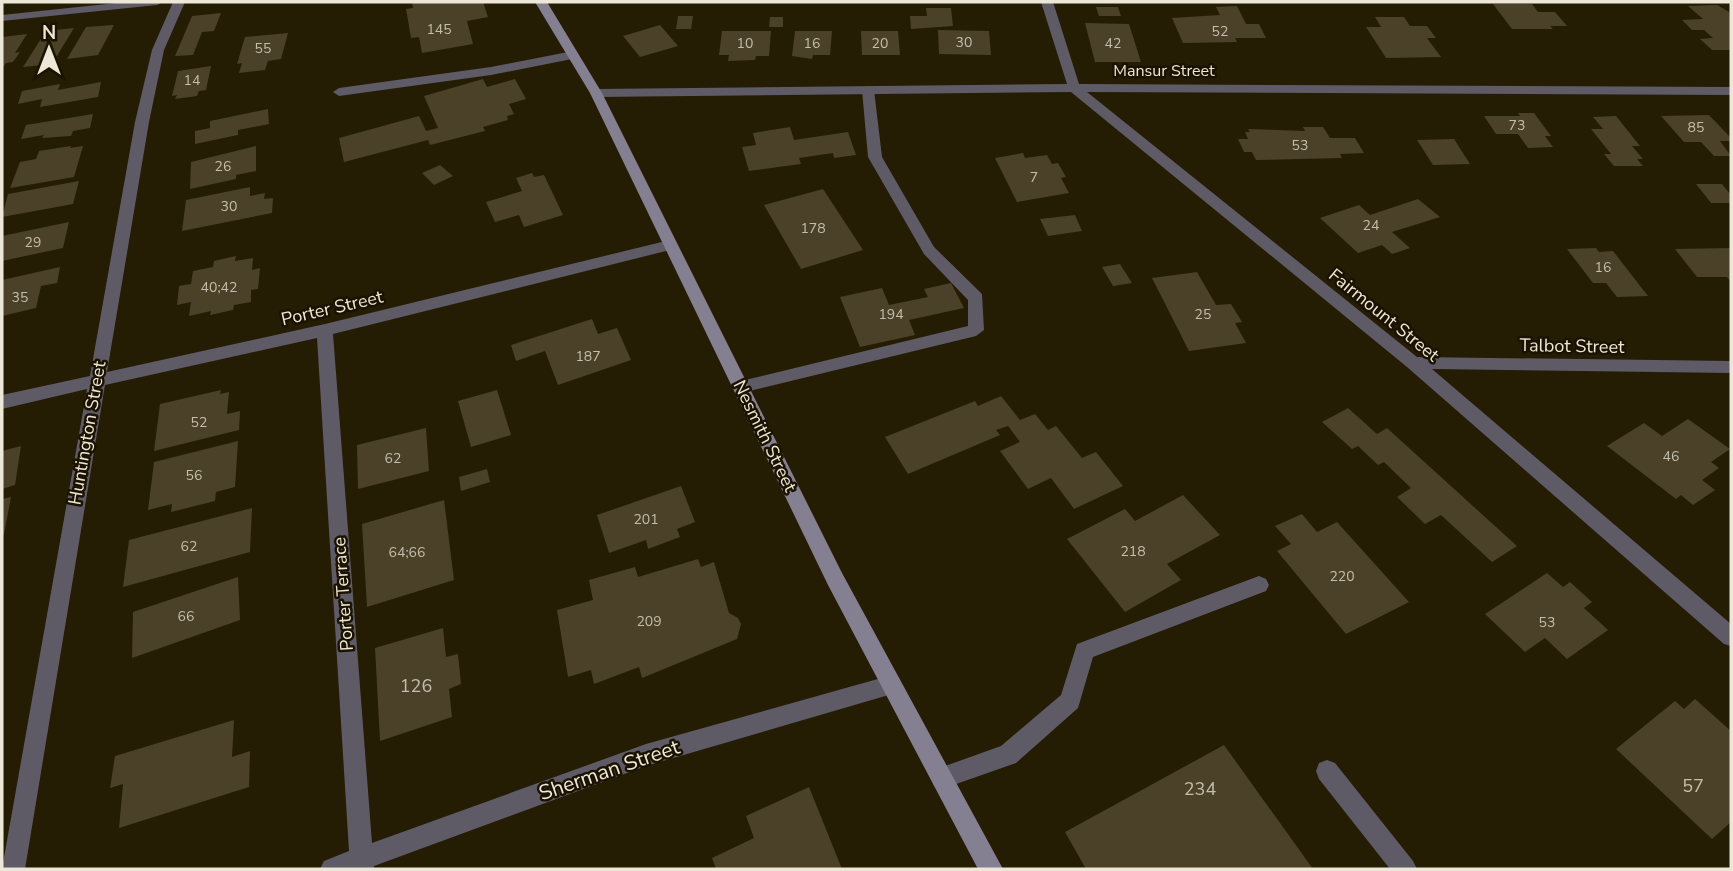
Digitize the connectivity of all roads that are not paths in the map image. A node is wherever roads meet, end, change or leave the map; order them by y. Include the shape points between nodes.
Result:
1 (157, 2) edge
2 (179, 2) edge
3 (541, 2) edge
4 (1047, 2) edge
5 (2, 18) edge
6 (573, 55) junction
7 (1074, 88) junction
8 (868, 90) junction
9 (1731, 91) edge
10 (339, 92) dead end
11 (596, 93) junction
12 (670, 245) junction
13 (325, 330) junction
14 (1413, 363) junction
15 (1731, 367) edge
16 (96, 379) junction
17 (741, 387) junction
18 (2, 402) edge
19 (1259, 585) dead end
20 (1731, 637) edge
21 (892, 685) junction
22 (1327, 771) dead end
23 (942, 778) junction
24 (361, 864) edge
25 (13, 869) edge
26 (332, 869) edge
27 (991, 869) edge
28 (1405, 869) edge

1 - 5 street
2 - 16 street, Huntington Street via 158,50 151,80
3 - 6 main road, Nesmith Street
4 - 7 street
6 - 10 street
6 - 11 main road, Nesmith Street
7 - 8 street, Mansur Street
7 - 9 street, Mansur Street
7 - 14 street, Fairmount Street
8 - 11 street, Mansur Street
8 - 17 street via 875,157 929,250 976,298 976,330
11 - 12 main road, Nesmith Street
12 - 13 street, Porter Street
12 - 17 main road, Nesmith Street
13 - 16 street, Porter Street
13 - 24 street, Porter Terrace
14 - 15 street, Talbot Street
14 - 20 street, Fairmount Street
16 - 18 street, Porter Street
16 - 25 street, Huntington Street
17 - 21 main road, Nesmith Street
19 - 23 street via 1084,651 1070,701 1008,755
21 - 23 main road, Nesmith Street
21 - 24 street, Sherman Street via 646,754
22 - 28 street
23 - 27 main road, Nesmith Street
24 - 26 street, Sherman Street

